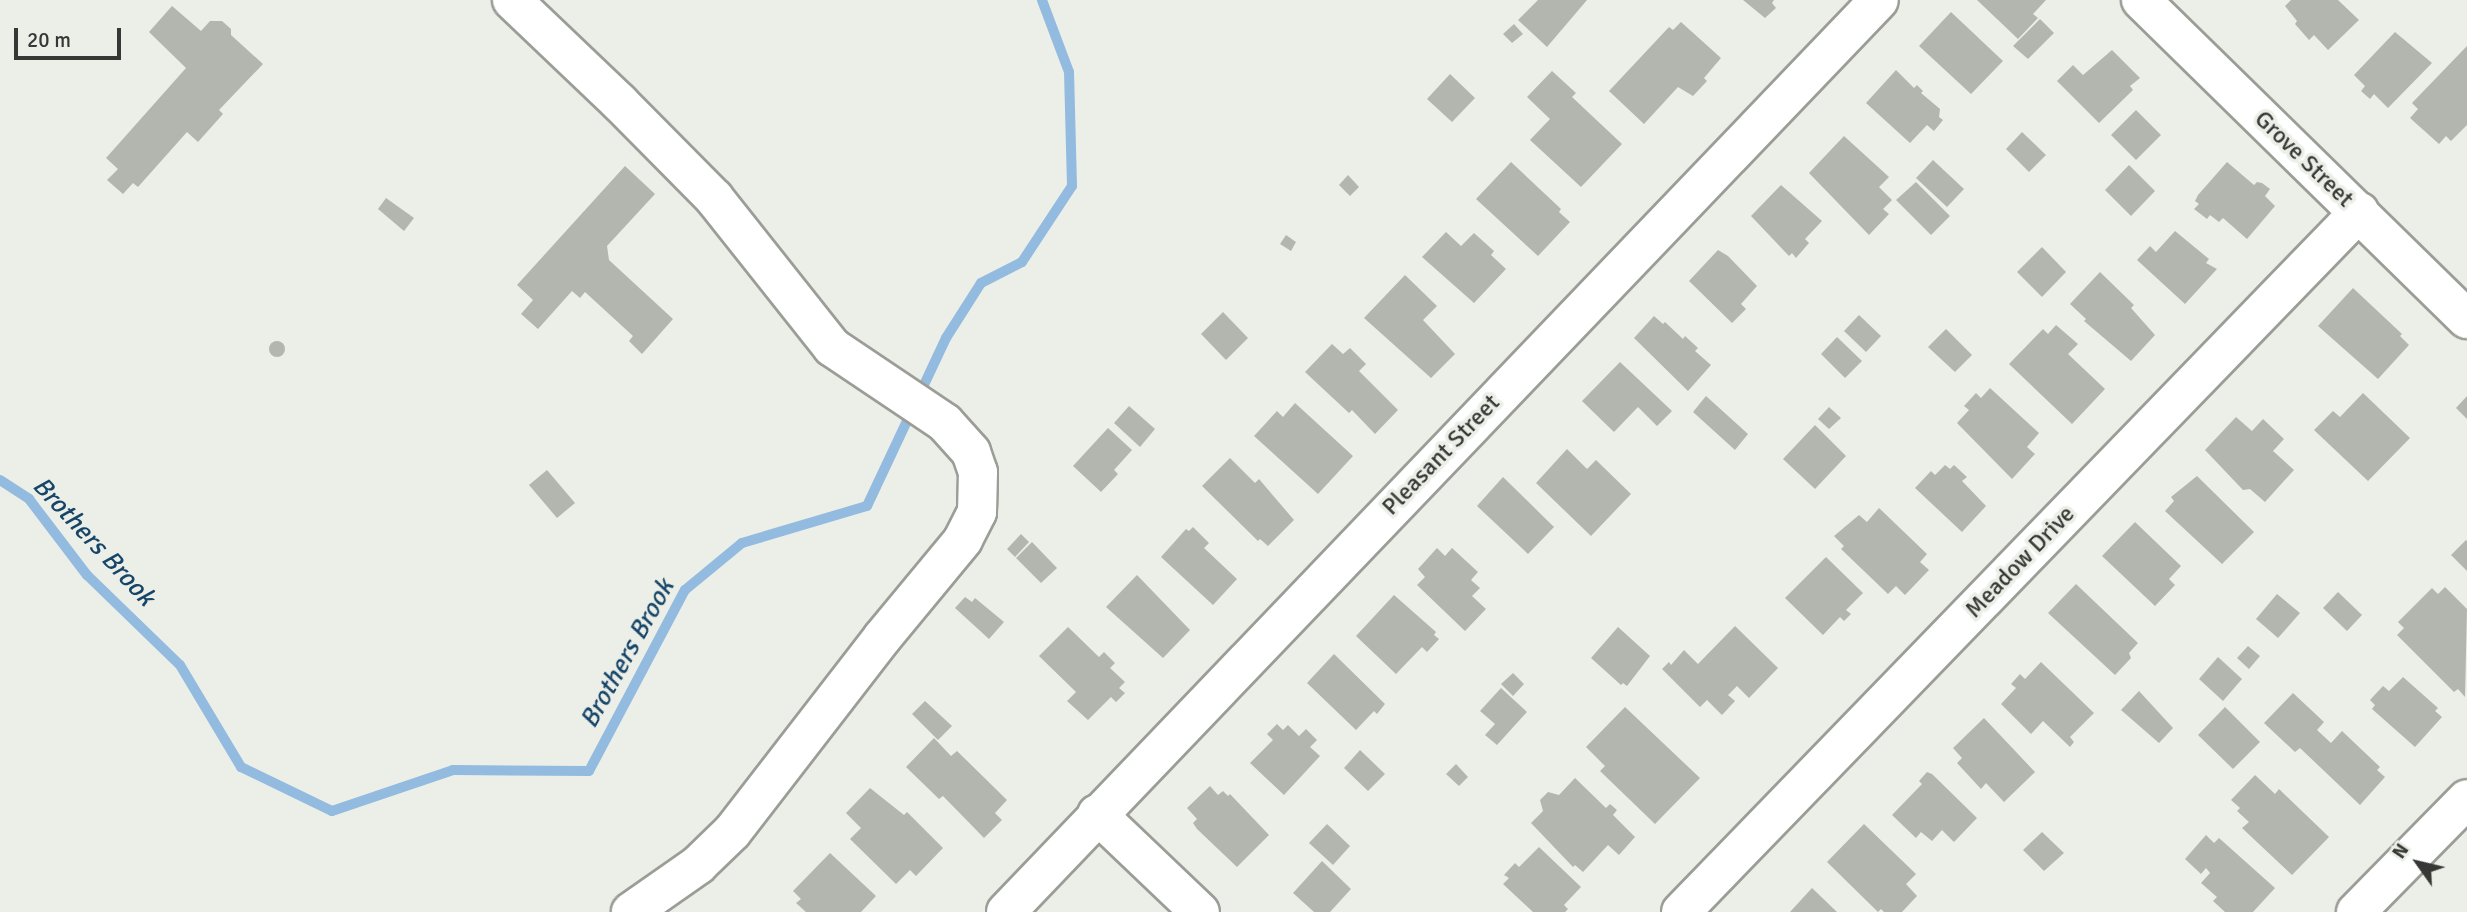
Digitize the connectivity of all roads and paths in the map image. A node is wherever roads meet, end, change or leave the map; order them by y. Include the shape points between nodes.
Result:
1 (512, 0) edge
2 (1879, 0) edge
3 (2141, 0) edge
4 (2359, 212) junction
5 (2467, 319) edge
6 (2467, 799) edge
7 (1097, 814) junction
8 (631, 912) edge
9 (1006, 912) edge
10 (1200, 912) edge
11 (1681, 912) edge
12 (2356, 912) edge

1 - 8 street via 714,198 832,346 945,423 971,452 978,472 977,512 963,541 732,832 698,865
2 - 7 street, Pleasant Street
3 - 4 street, Grove Street
4 - 5 street, Grove Street
4 - 11 street, Meadow Drive
6 - 12 street
7 - 9 street, Pleasant Street
7 - 10 street

